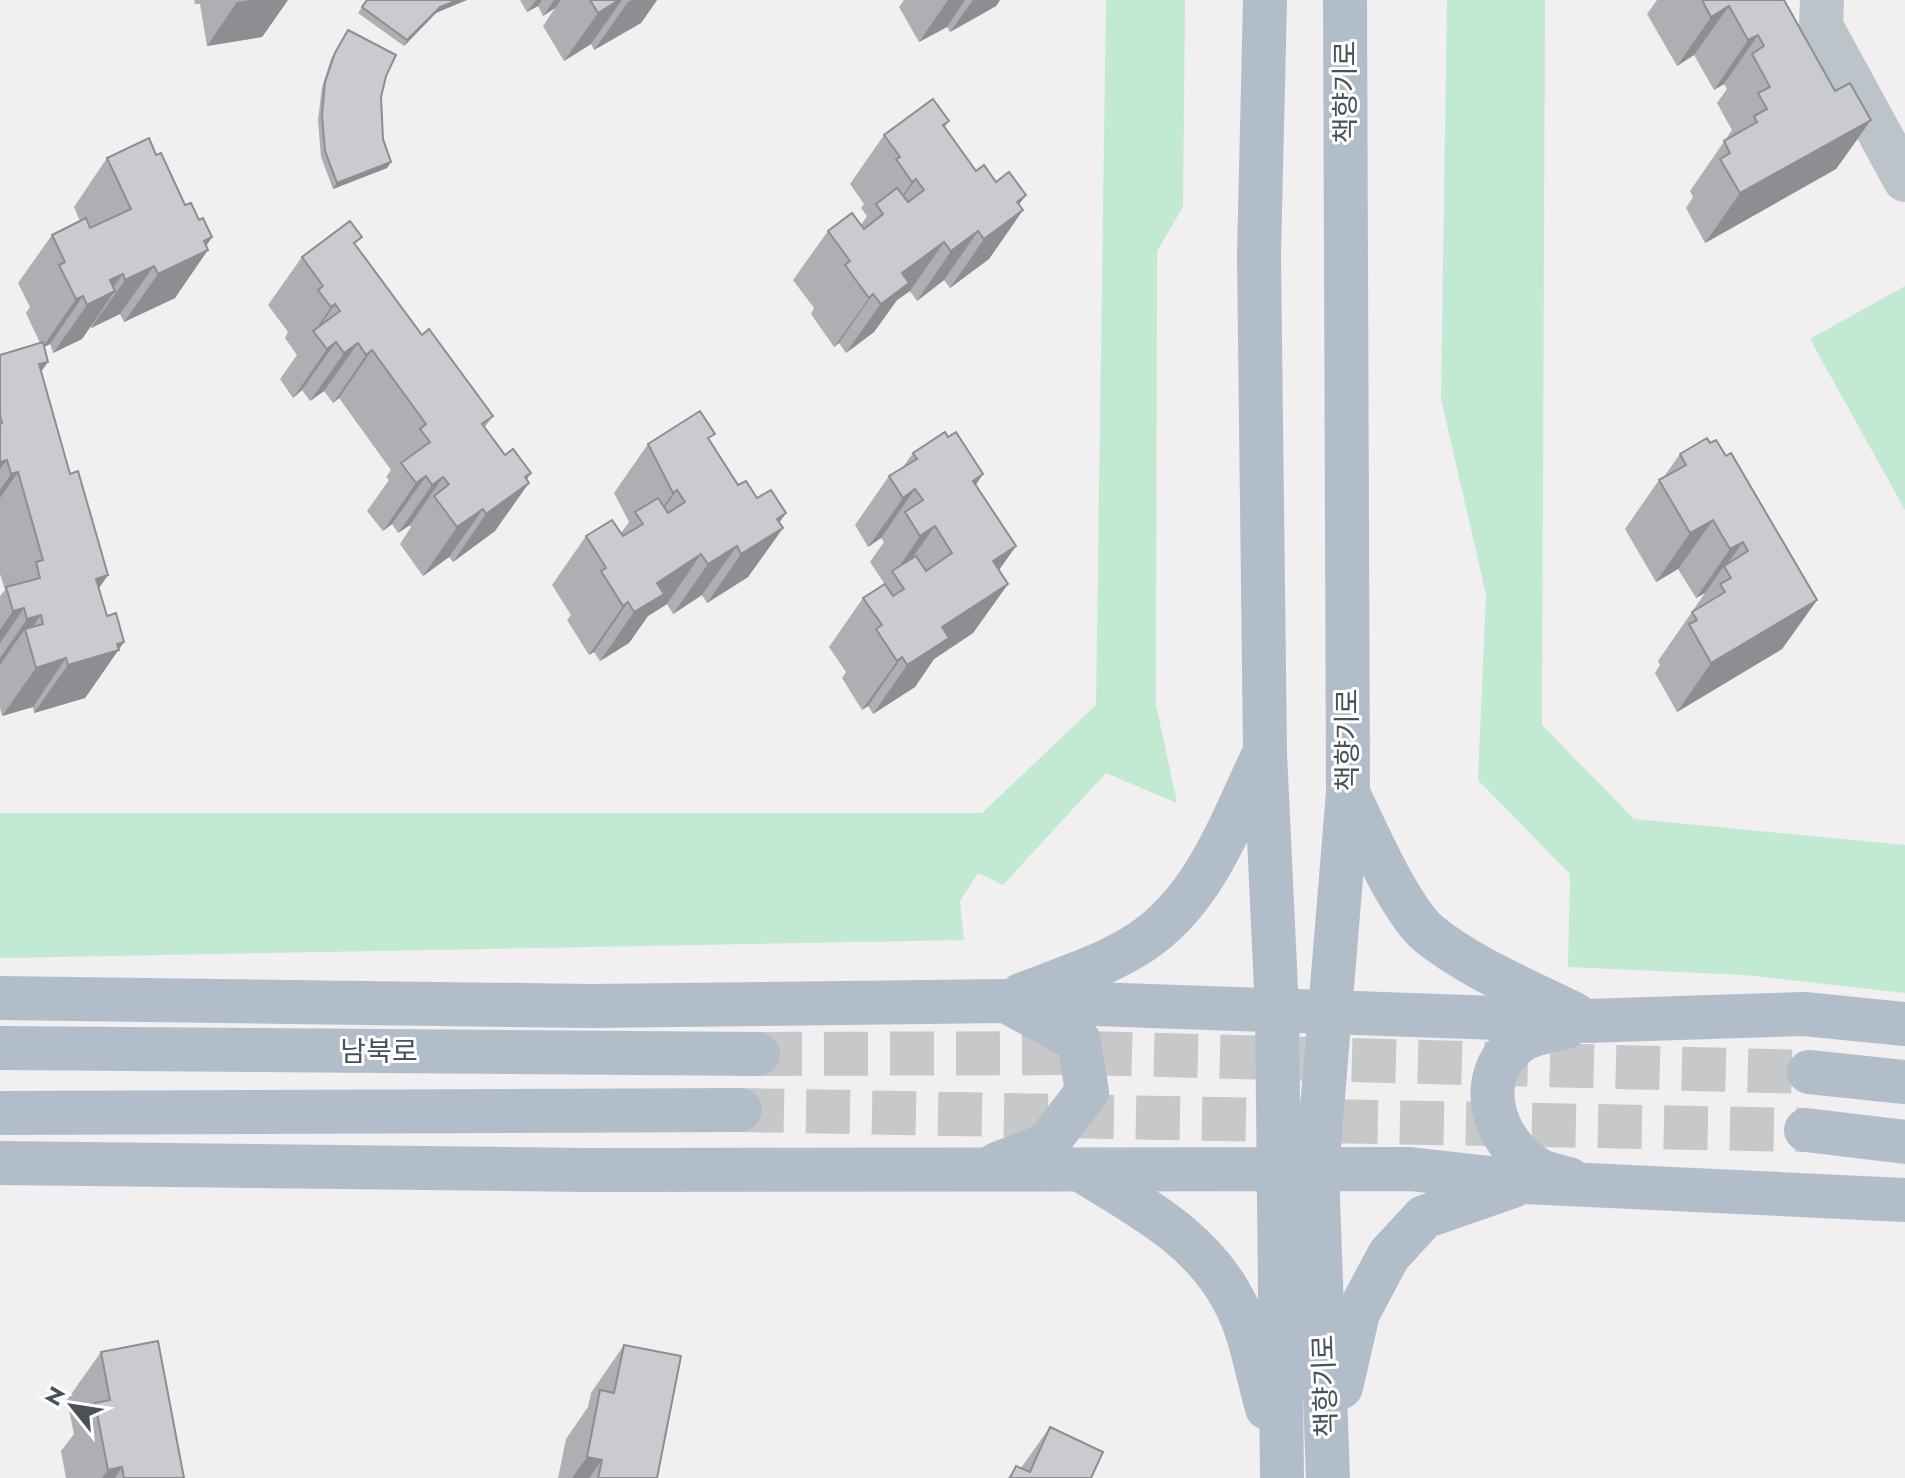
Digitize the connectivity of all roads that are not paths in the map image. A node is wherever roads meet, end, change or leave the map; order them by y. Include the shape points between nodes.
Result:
1 (1265, 0) edge
2 (1345, 0) edge
3 (1822, 0) edge
4 (1905, 180) edge
5 (1265, 753) junction
6 (1348, 792) junction
7 (0, 998) edge
8 (1006, 1001) junction
9 (1277, 1010) junction
10 (1327, 1011) junction
11 (1587, 1021) junction
12 (1905, 1024) edge
13 (0, 1048) edge
14 (758, 1054) tunnel mouth
15 (1809, 1072) tunnel mouth
16 (1905, 1082) edge
17 (740, 1110) tunnel mouth
18 (0, 1113) edge
19 (1806, 1130) tunnel mouth
20 (1905, 1142) edge
21 (0, 1163) edge
22 (979, 1170) junction
23 (1081, 1170) junction
24 (1298, 1171) junction
25 (1524, 1182) junction
26 (1583, 1184) junction
27 (1905, 1200) edge
28 (1328, 1461) edge
29 (1282, 1468) edge

1 - 5 main road, 책향기로 via 1259,255
2 - 6 main road, 책향기로
3 - 4 street via 1821,26
5 - 8 main road via 1205,877 1173,917 1129,950
5 - 9 main road, 책향기로
6 - 10 main road, 책향기로
6 - 11 main road via 1382,864 1426,932
7 - 8 main road via 591,1006
8 - 9 main road
8 - 22 main road via 1079,1041 1087,1092 1046,1145
9 - 10 main road
9 - 24 main road, 책향기로
10 - 11 main road
10 - 24 main road, 책향기로
11 - 12 main road via 1804,1014
11 - 26 main road via 1521,1040 1499,1061 1490,1089 1494,1111 1511,1143 1539,1169
13 - 14 main road, 남북로
15 - 16 main road
17 - 18 main road
19 - 20 main road
21 - 22 main road
22 - 23 main road
23 - 24 main road
23 - 29 main road via 1178,1230 1211,1265 1235,1303
24 - 25 main road via 1410,1169
24 - 28 main road, 책향기로
24 - 29 main road, 책향기로
25 - 26 main road
25 - 28 main road via 1424,1217 1389,1255 1358,1313
26 - 27 main road

